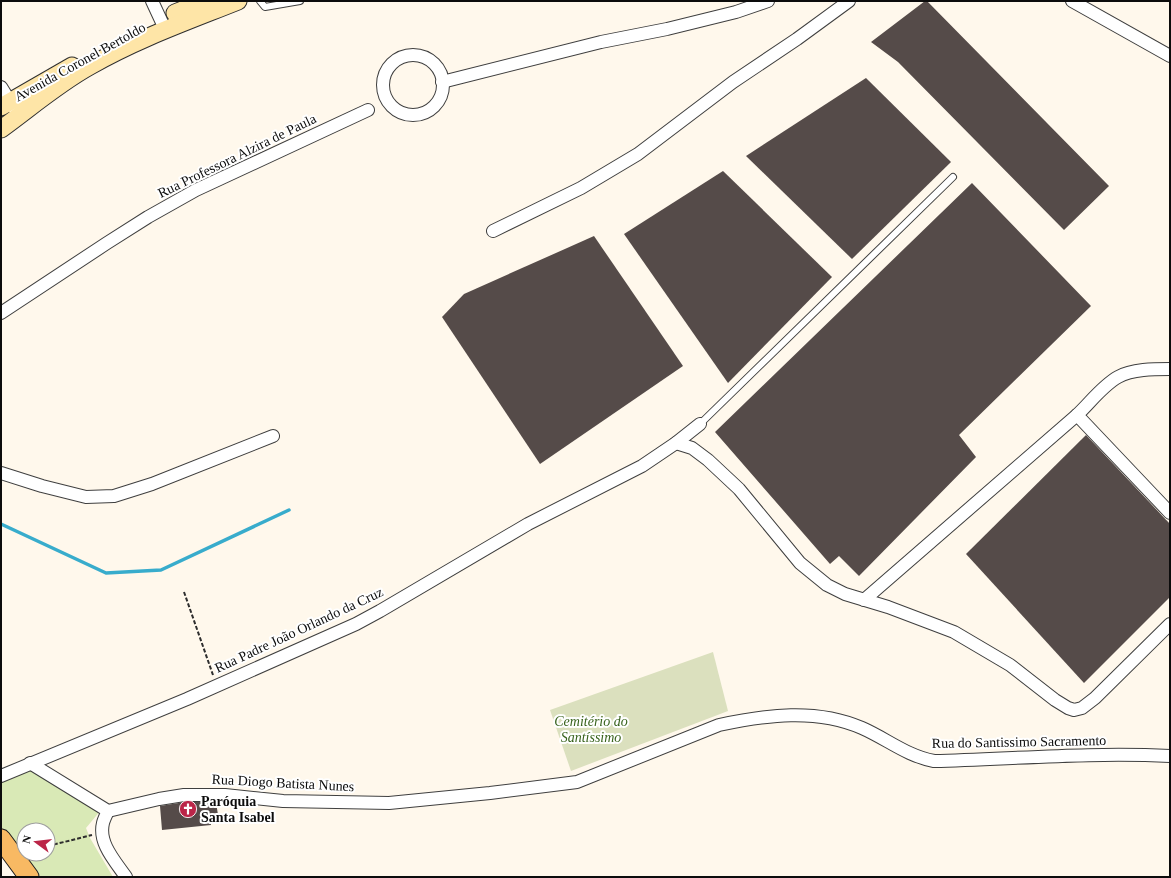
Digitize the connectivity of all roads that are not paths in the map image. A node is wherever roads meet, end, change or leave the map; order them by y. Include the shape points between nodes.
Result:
1 (152, 1) edge
2 (204, 1) edge
3 (238, 1) edge
4 (260, 1) edge
5 (300, 1) edge
6 (768, 1) edge
7 (849, 1) edge
8 (1072, 1) edge
9 (163, 24) junction
10 (1170, 56) edge
11 (442, 82) junction
12 (4, 99) edge
13 (368, 110) dead end
14 (19, 116) junction
15 (1, 129) edge
16 (954, 177) dead end
17 (493, 231) dead end
18 (1, 313) edge
19 (1170, 369) edge
20 (1077, 415) junction
21 (700, 424) joint
22 (273, 436) dead end
23 (676, 443) junction
24 (1, 473) edge
25 (1170, 513) edge
26 (864, 600) junction
27 (1170, 624) edge
28 (1170, 756) edge
29 (30, 764) junction
30 (1, 776) edge
31 (577, 782) joint
32 (108, 811) junction
33 (1, 839) edge
34 (28, 877) edge
35 (126, 877) edge

1 - 9 street
2 - 9 street, Avenida Coronel Bertoldo
3 - 9 street, Avenida Coronel Bertoldo
4 - 5 lane via 265,7
6 - 11 street via 736,12 601,42
7 - 17 street via 733,82 638,154 581,188
8 - 10 street
9 - 12 street, Avenida Coronel Bertoldo via 113,41
9 - 14 street, Avenida Coronel Bertoldo via 89,66
11 - 11 street via 438,68 431,61 423,56 413,55 403,56 391,64 382,86 389,105 397,112 417,115 435,106 443,88
12 - 14 street
13 - 18 street, Rua Professora Alzira de Paula via 196,190 148,217
14 - 15 street, Avenida Coronel Bertoldo
16 - 21 lane
19 - 20 street via 1135,371 1118,377
20 - 25 street
20 - 26 street
21 - 23 street, Rua Padre João Orlando da Cruz
22 - 24 street via 152,484 114,496 86,497
23 - 26 street via 692,448 734,484 805,568 827,585
23 - 29 street, Rua Padre João Orlando da Cruz via 642,466 528,524 356,624 217,686
26 - 27 street via 954,632 1010,665 1055,700 1074,710 1082,708 1094,698
28 - 31 street, Rua do Santissimo Sacramento via 1081,755 934,761 911,754 863,728 838,719 797,715 718,725
29 - 30 street, Rua Padre João Orlando da Cruz
29 - 32 street
31 - 32 street, Rua Diogo Batista Nunes via 389,803 283,801 225,795 184,795
32 - 35 street via 103,822 103,841
33 - 34 main road

